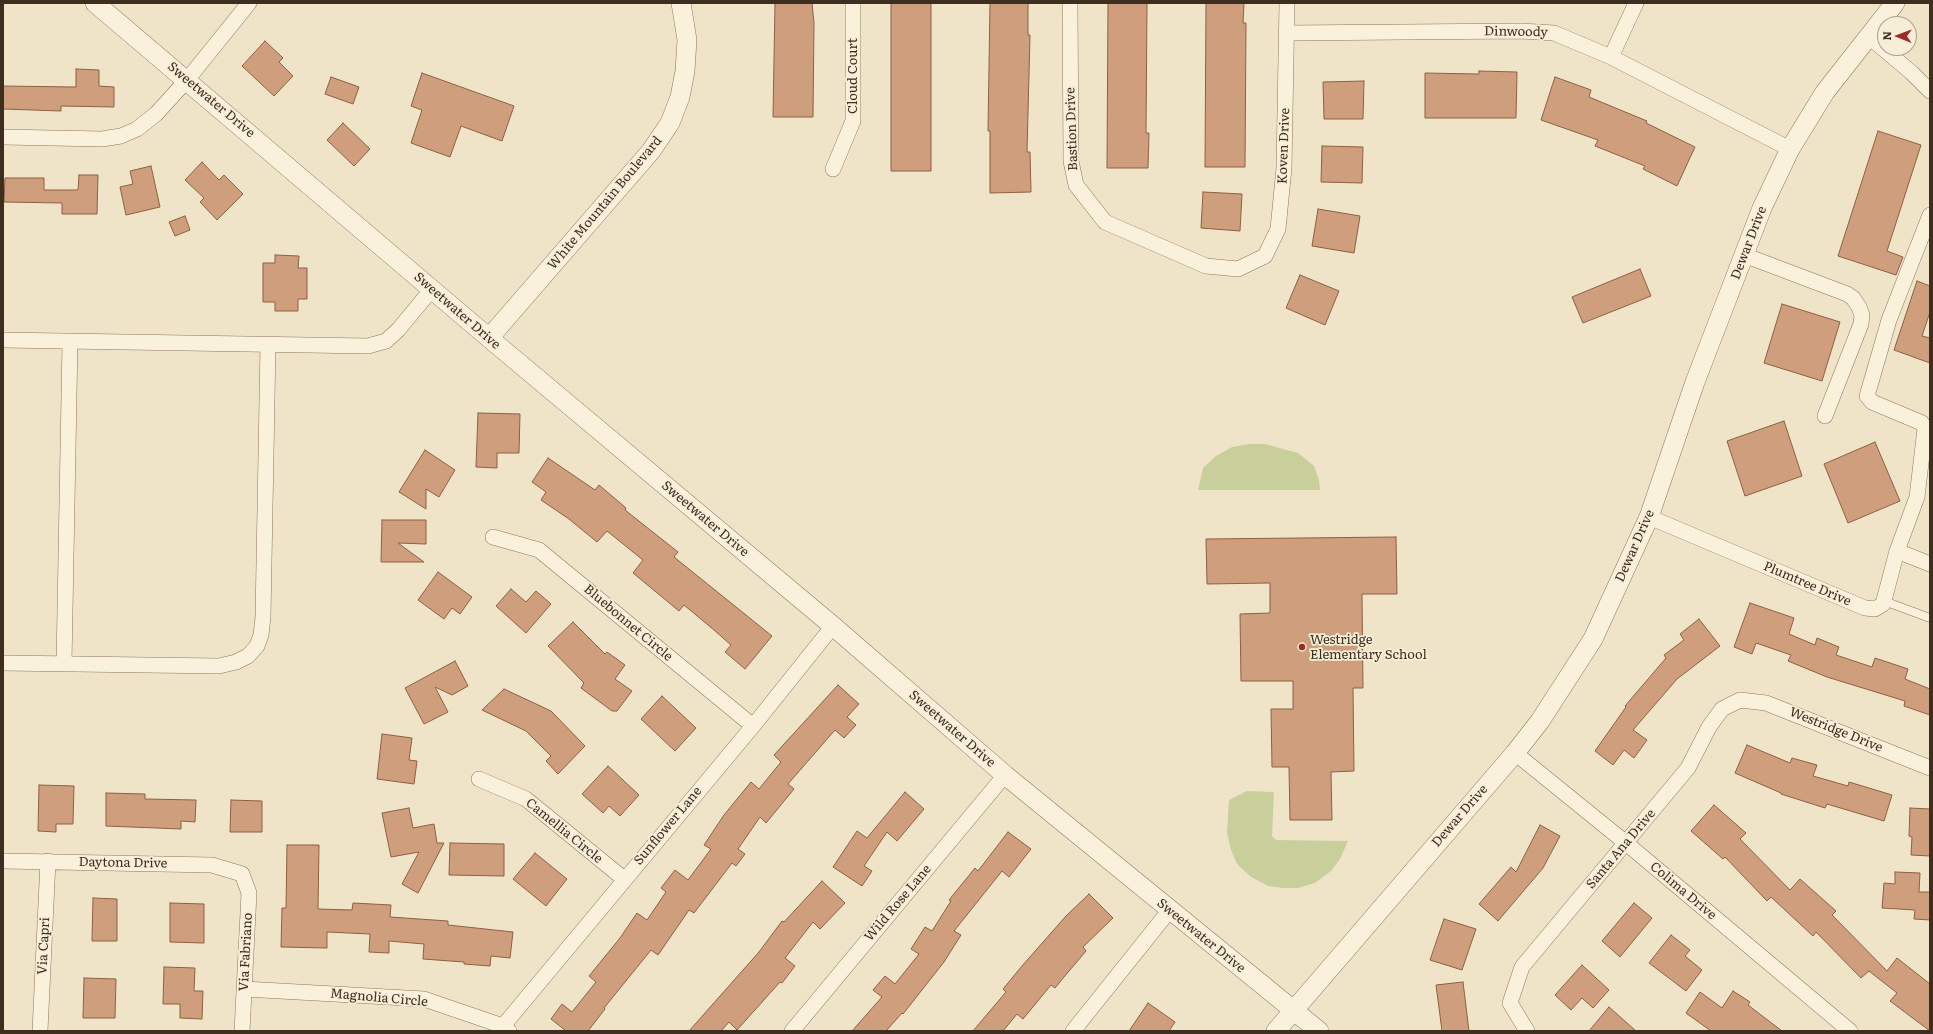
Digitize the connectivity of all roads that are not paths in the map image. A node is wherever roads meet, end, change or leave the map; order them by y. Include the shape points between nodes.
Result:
1 (95, 3) edge
2 (248, 3) edge
3 (681, 3) edge
4 (852, 3) edge
5 (1070, 3) edge
6 (1286, 3) edge
7 (1636, 3) edge
8 (1895, 3) edge
9 (1287, 33) junction
10 (1868, 36) junction
11 (1611, 57) junction
12 (187, 80) junction
13 (1930, 91) edge
14 (3, 137) edge
15 (1790, 149) junction
16 (833, 169) dead end
17 (1930, 215) edge
18 (1744, 255) junction
19 (1238, 269) joint
20 (432, 289) junction
21 (489, 338) junction
22 (3, 340) edge
23 (70, 342) junction
24 (268, 346) junction
25 (1825, 416) dead end
26 (1649, 517) junction
27 (493, 537) dead end
28 (1897, 551) junction
29 (1930, 564) edge
30 (1884, 601) junction
31 (1930, 618) edge
32 (833, 626) junction
33 (3, 663) edge
34 (64, 664) junction
35 (1740, 700) joint
36 (753, 726) junction
37 (1514, 753) junction
38 (1930, 768) edge
39 (1005, 775) junction
40 (479, 779) dead end
41 (1626, 843) junction
42 (3, 861) edge
43 (48, 861) junction
44 (242, 874) joint
45 (624, 879) junction
46 (1169, 911) junction
47 (244, 989) junction
48 (1294, 1009) junction
49 (506, 1029) edge
50 (40, 1031) edge
51 (242, 1031) edge
52 (792, 1031) edge
53 (1073, 1031) edge
54 (1276, 1031) edge
55 (1319, 1031) edge
56 (1527, 1031) edge
57 (1850, 1031) edge

1 - 12 street, Sweetwater Drive
2 - 12 street
3 - 21 street, White Mountain Boulevard via 687,40 685,71 680,97 670,123 651,151
4 - 16 street, Cloud Court via 853,121
5 - 19 street, Bastion Drive via 1071,161 1076,185 1104,222 1206,266
6 - 9 street, Koven Drive
7 - 11 street
8 - 10 street, Dewar Drive
9 - 11 street, Dinwoody via 1554,33
9 - 19 street, Koven Drive via 1284,168 1278,229 1265,256
10 - 13 street
10 - 15 street, Dewar Drive via 1825,92
11 - 15 street, Dinwoody
12 - 14 street via 156,114 137,129 121,136
12 - 20 street, Sweetwater Drive
15 - 18 street, Dewar Drive via 1762,208
17 - 28 street via 1889,320 1867,396 1872,402 1922,423 1925,428 1917,497
18 - 25 street via 1847,294 1860,306 1861,324
18 - 26 street, Dewar Drive via 1695,382
20 - 21 street, Sweetwater Drive
20 - 24 street via 386,341 357,347
21 - 32 street, Sweetwater Drive
22 - 23 street
23 - 24 street
23 - 34 street
24 - 34 street via 263,617 257,646 248,656 219,666
26 - 30 street, Plumtree Drive via 1860,606 1875,608
26 - 37 street, Dewar Drive via 1593,639 1554,702
27 - 36 street, Bluebonnet Circle via 539,550
28 - 29 street
28 - 30 street
30 - 31 lane
32 - 36 street, Sunflower Lane
32 - 39 street, Sweetwater Drive
33 - 34 street
35 - 38 street, Westridge Drive via 1766,703
35 - 41 street, Santa Ana Drive via 1722,709 1709,727 1688,768
36 - 45 street, Sunflower Lane
37 - 41 street, Colima Drive
37 - 48 street, Dewar Drive
39 - 46 street, Sweetwater Drive
39 - 52 street, Wild Rose Lane
40 - 45 street, Camellia Circle via 526,799
41 - 56 street, Santa Ana Drive via 1522,967 1510,1004
41 - 57 street, Colima Drive
42 - 43 street, Daytona Drive
43 - 44 street, Daytona Drive via 212,865
43 - 50 street, Via Capri
44 - 47 street, Via Fabriano via 249,894
45 - 49 street, Sunflower Lane
46 - 48 street, Sweetwater Drive
46 - 53 street
47 - 49 street, Magnolia Circle via 424,999
47 - 51 street, Via Fabriano
48 - 54 street, Dewar Drive
48 - 55 street, Sweetwater Drive

